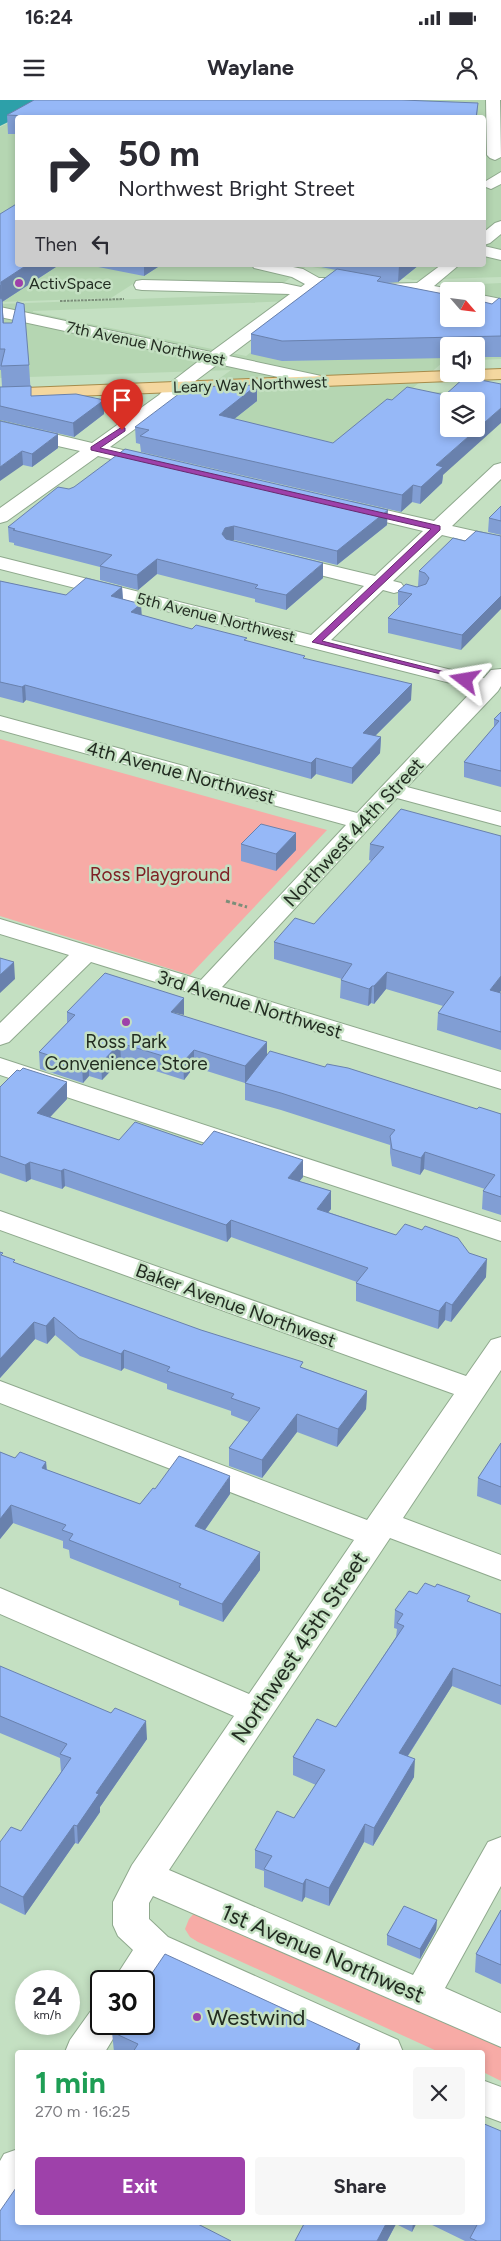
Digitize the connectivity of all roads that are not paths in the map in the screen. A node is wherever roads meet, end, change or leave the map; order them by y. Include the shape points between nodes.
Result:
1 (493, 100) edge
2 (493, 155) edge
3 (501, 226) edge
4 (486, 238) edge
5 (486, 251) edge
6 (501, 255) edge
7 (269, 267) edge
8 (448, 267) edge
9 (346, 283) edge
10 (142, 285) dead end
11 (309, 287) junction
12 (364, 287) edge
13 (421, 288) junction
14 (440, 292) edge
15 (485, 301) edge
16 (501, 304) edge
17 (0, 312) edge
18 (214, 358) junction
19 (501, 374) edge
20 (320, 381) junction
21 (176, 386) junction
22 (0, 394) edge
23 (0, 427) edge
24 (94, 449) junction
25 (174, 467) edge
26 (501, 469) edge
27 (332, 504) edge
28 (0, 517) edge
29 (437, 528) junction
30 (501, 543) edge
31 (272, 557) edge
32 (0, 563) edge
33 (379, 583) junction
34 (410, 591) edge
35 (316, 642) junction
36 (495, 680) edge
37 (0, 723) edge
38 (392, 790) junction
39 (501, 818) edge
40 (363, 822) junction
41 (0, 926) edge
42 (86, 954) junction
43 (205, 990) junction
44 (0, 1037) edge
45 (0, 1066) edge
46 (501, 1081) edge
47 (0, 1220) edge
48 (501, 1232) edge
49 (501, 1347) edge
50 (472, 1390) junction
51 (0, 1391) edge
52 (378, 1529) junction
53 (501, 1568) edge
54 (0, 1600) edge
55 (256, 1711) junction
56 (501, 1852) edge
57 (145, 1876) junction
58 (155, 1948) junction
59 (140, 1970) edge
60 (420, 1996) junction
61 (501, 2030) edge
62 (96, 2035) edge
63 (85, 2050) edge
64 (380, 2050) edge
65 (485, 2098) edge
66 (501, 2105) edge
67 (15, 2172) edge
68 (0, 2200) edge

1 - 2 street
3 - 4 street
5 - 6 street
7 - 11 street via 297,273
8 - 13 street
9 - 11 street
10 - 11 street
11 - 18 street
12 - 13 street via 381,290
13 - 14 street
15 - 16 street
17 - 18 street, 7th Avenue Northwest
18 - 20 street, 7th Avenue Northwest
18 - 21 street
19 - 20 main road, Leary Way Northwest
20 - 21 main road, Leary Way Northwest
21 - 22 main road, Leary Way Northwest
21 - 24 street via 165,400
23 - 24 street
24 - 25 street
24 - 28 street
26 - 29 street
27 - 29 street
29 - 30 street
29 - 33 street
31 - 33 street
32 - 35 street, 5th Avenue Northwest
33 - 34 street
33 - 35 street
35 - 36 street, 5th Avenue Northwest
36 - 38 street, Northwest 44th Street
37 - 40 street, 4th Avenue Northwest
38 - 39 street
38 - 40 street, Northwest 44th Street
40 - 43 street, Northwest 44th Street
41 - 42 street, 3rd Avenue Northwest
42 - 43 street, 3rd Avenue Northwest
42 - 44 street
43 - 46 street, 3rd Avenue Northwest
45 - 48 street
47 - 50 street, Baker Avenue Northwest
49 - 50 street, Northwest 45th Street
50 - 52 street, Northwest 45th Street
51 - 52 street
52 - 53 street
52 - 55 street, Northwest 45th Street
54 - 55 street
55 - 57 street, Northwest 45th Street
56 - 60 street
57 - 58 street, Northwest 45th Street via 131,1902 131,1925
57 - 60 street, 1st Avenue Northwest
58 - 59 street
58 - 64 street
60 - 61 street, 1st Avenue Northwest
62 - 63 street
65 - 66 street
67 - 68 street

